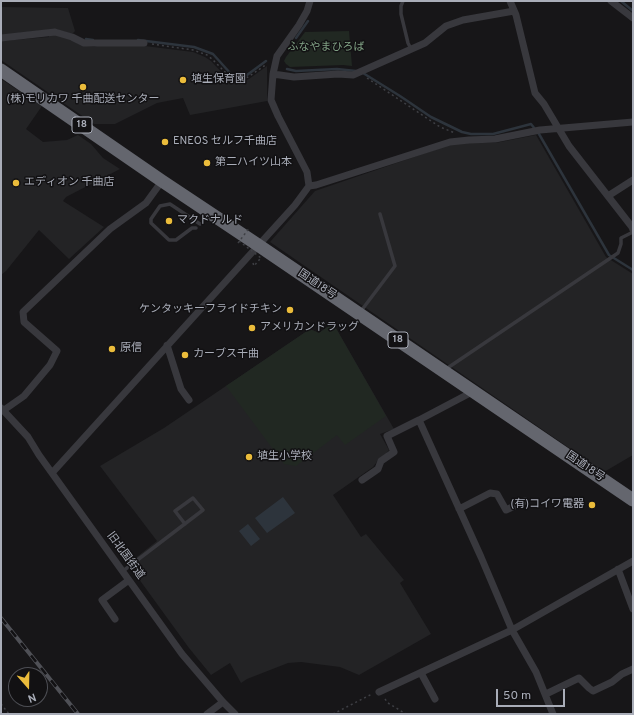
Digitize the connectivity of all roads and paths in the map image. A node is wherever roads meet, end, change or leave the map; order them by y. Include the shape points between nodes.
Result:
1 (310, 1) edge
2 (510, 1) edge
3 (611, 1) edge
4 (401, 2) edge
5 (514, 11) junction
6 (633, 18) edge
7 (1, 38) edge
8 (144, 43) joint
9 (411, 49) junction
10 (275, 62) junction
11 (1, 70) edge
12 (273, 74) junction
13 (354, 74) junction
14 (633, 122) edge
15 (559, 128) junction
16 (469, 140) junction
17 (633, 180) edge
18 (162, 181) junction
19 (309, 186) junction
20 (608, 196) junction
21 (380, 214) dead end
22 (200, 224) dead end
23 (196, 228) dead end
24 (254, 229) dead end
25 (633, 231) edge
26 (239, 241) junction
27 (258, 245) junction
28 (244, 248) dead end
29 (261, 258) dead end
30 (359, 313) junction
31 (167, 345) junction
32 (444, 371) junction
33 (474, 391) junction
34 (189, 400) dead end
35 (2, 409) edge
36 (419, 420) junction
37 (52, 473) junction
38 (362, 480) dead end
39 (525, 500) dead end
40 (633, 500) edge
41 (459, 509) junction
42 (185, 524) junction
43 (633, 560) edge
44 (618, 569) junction
45 (123, 571) junction
46 (129, 580) junction
47 (633, 609) edge
48 (115, 619) dead end
49 (512, 630) junction
50 (633, 670) edge
51 (421, 672) junction
52 (380, 692) junction
53 (546, 694) junction
54 (435, 699) dead end
55 (223, 702) junction
56 (1, 704) edge
57 (9, 714) edge
58 (206, 714) edge
59 (235, 714) edge
60 (333, 714) edge
61 (406, 714) edge
62 (553, 714) edge

1 - 10 street via 299,25
2 - 5 street
3 - 6 street
4 - 9 lane via 401,14
5 - 9 street via 463,20 446,26 435,36
5 - 15 street via 535,93
7 - 8 street via 55,32 72,36 84,43
8 - 10 path via 193,50 207,55 235,79 248,77 268,63
9 - 13 street
10 - 12 street
11 - 18 highway, 国道18号 / 18
12 - 13 street
12 - 19 street via 272,100 307,172
13 - 16 path via 365,77 440,127
14 - 15 street
15 - 16 street via 495,139
15 - 20 street via 568,146
16 - 19 street via 450,142
17 - 20 street
18 - 27 highway, 国道18号 / 18
18 - 35 street via 146,202 110,229 23,312 24,322 57,351 50,365 24,396
19 - 27 street
20 - 25 street
21 - 30 lane via 395,266
22 - 23 lane via 170,204 160,206 151,219 151,223 170,240 176,240 192,228
24 - 26 path, bridge via 250,227
25 - 32 lane via 621,238 618,253 609,260
26 - 28 path, bridge via 238,244
26 - 29 path, bridge
27 - 30 highway, 国道18号 / 18
27 - 31 street
30 - 32 highway, 国道18号 / 18
31 - 34 street via 181,389
31 - 37 street
32 - 33 highway, 国道18号 / 18
33 - 36 street
33 - 40 highway, 国道18号 / 18
35 - 37 street, 旧北国街道 via 28,437
36 - 38 street via 387,436 394,452 381,461 378,469
36 - 41 street
37 - 45 street, 旧北国街道
39 - 41 street via 506,510 498,494 490,493
41 - 49 street
42 - 42 lane via 203,510 193,498 175,511
42 - 45 lane
43 - 44 street
44 - 47 street
44 - 49 street
45 - 46 street, 旧北国街道
46 - 48 street via 102,600
46 - 55 street, 旧北国街道 via 182,654
49 - 51 street
49 - 53 street
50 - 53 street via 593,690 579,678
51 - 52 street
51 - 54 street
52 - 60 path via 375,692
52 - 61 path via 388,703
53 - 62 street
55 - 58 street
55 - 59 street, 旧北国街道
56 - 57 path

